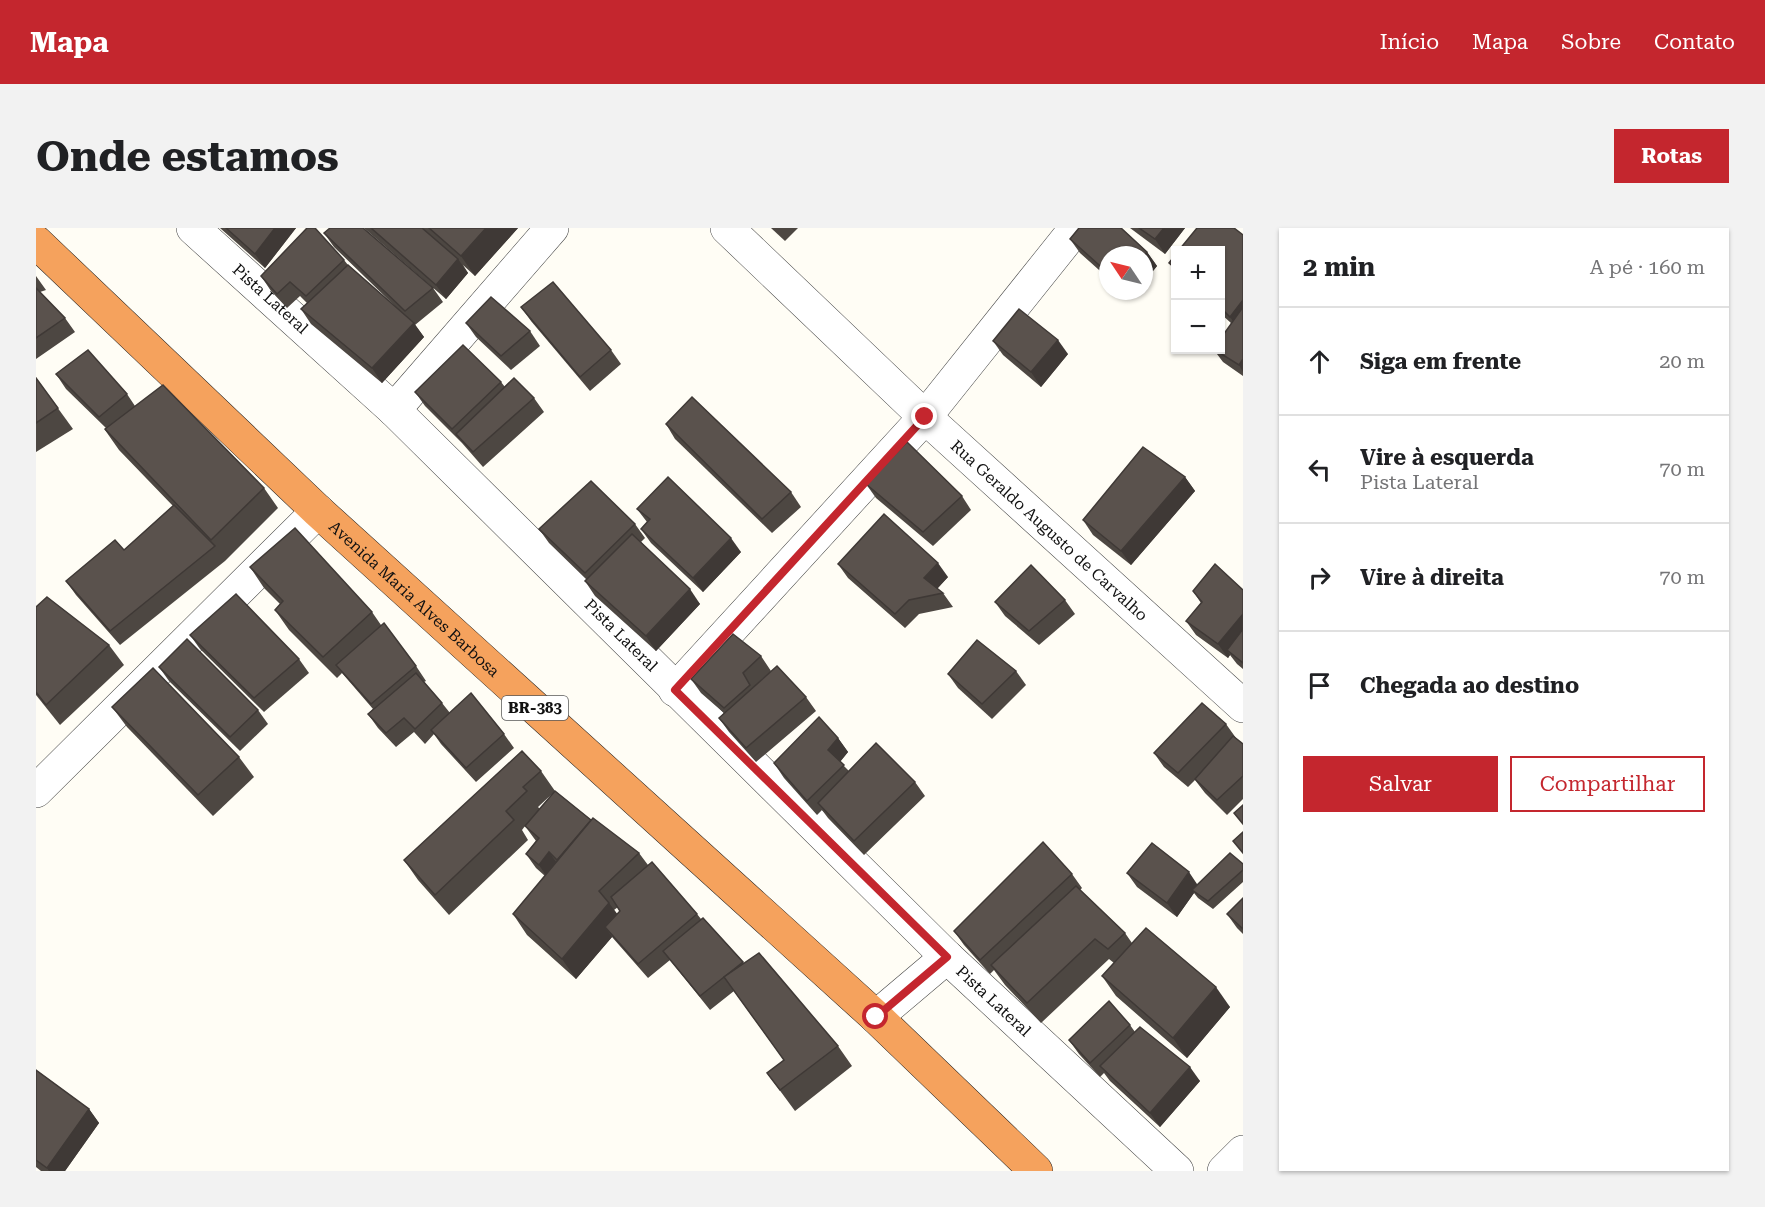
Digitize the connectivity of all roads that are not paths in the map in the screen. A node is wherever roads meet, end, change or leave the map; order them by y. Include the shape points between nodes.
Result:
1 (193, 228) edge
2 (552, 228) edge
3 (727, 228) edge
4 (1076, 228) edge
5 (36, 242) edge
6 (394, 410) junction
7 (925, 417) junction
8 (318, 511) junction
9 (675, 690) junction
10 (1243, 706) edge
11 (36, 791) edge
12 (947, 957) junction
13 (876, 1017) junction
14 (1243, 1152) edge
15 (1036, 1171) edge
16 (1177, 1171) edge
17 (1224, 1171) edge

1 - 6 street, Pista Lateral
2 - 6 street
3 - 7 street, Rua Geraldo Augusto de Carvalho
4 - 7 street
5 - 8 highway, Avenida Maria Alves Barbosa / BR-383
6 - 9 street, Pista Lateral
7 - 9 street
7 - 10 street, Rua Geraldo Augusto de Carvalho
8 - 11 street
8 - 13 highway, Avenida Maria Alves Barbosa / BR-383
9 - 12 street, Pista Lateral
12 - 13 street
12 - 16 street, Pista Lateral
13 - 15 highway, Avenida Maria Alves Barbosa / BR-383
14 - 17 street

